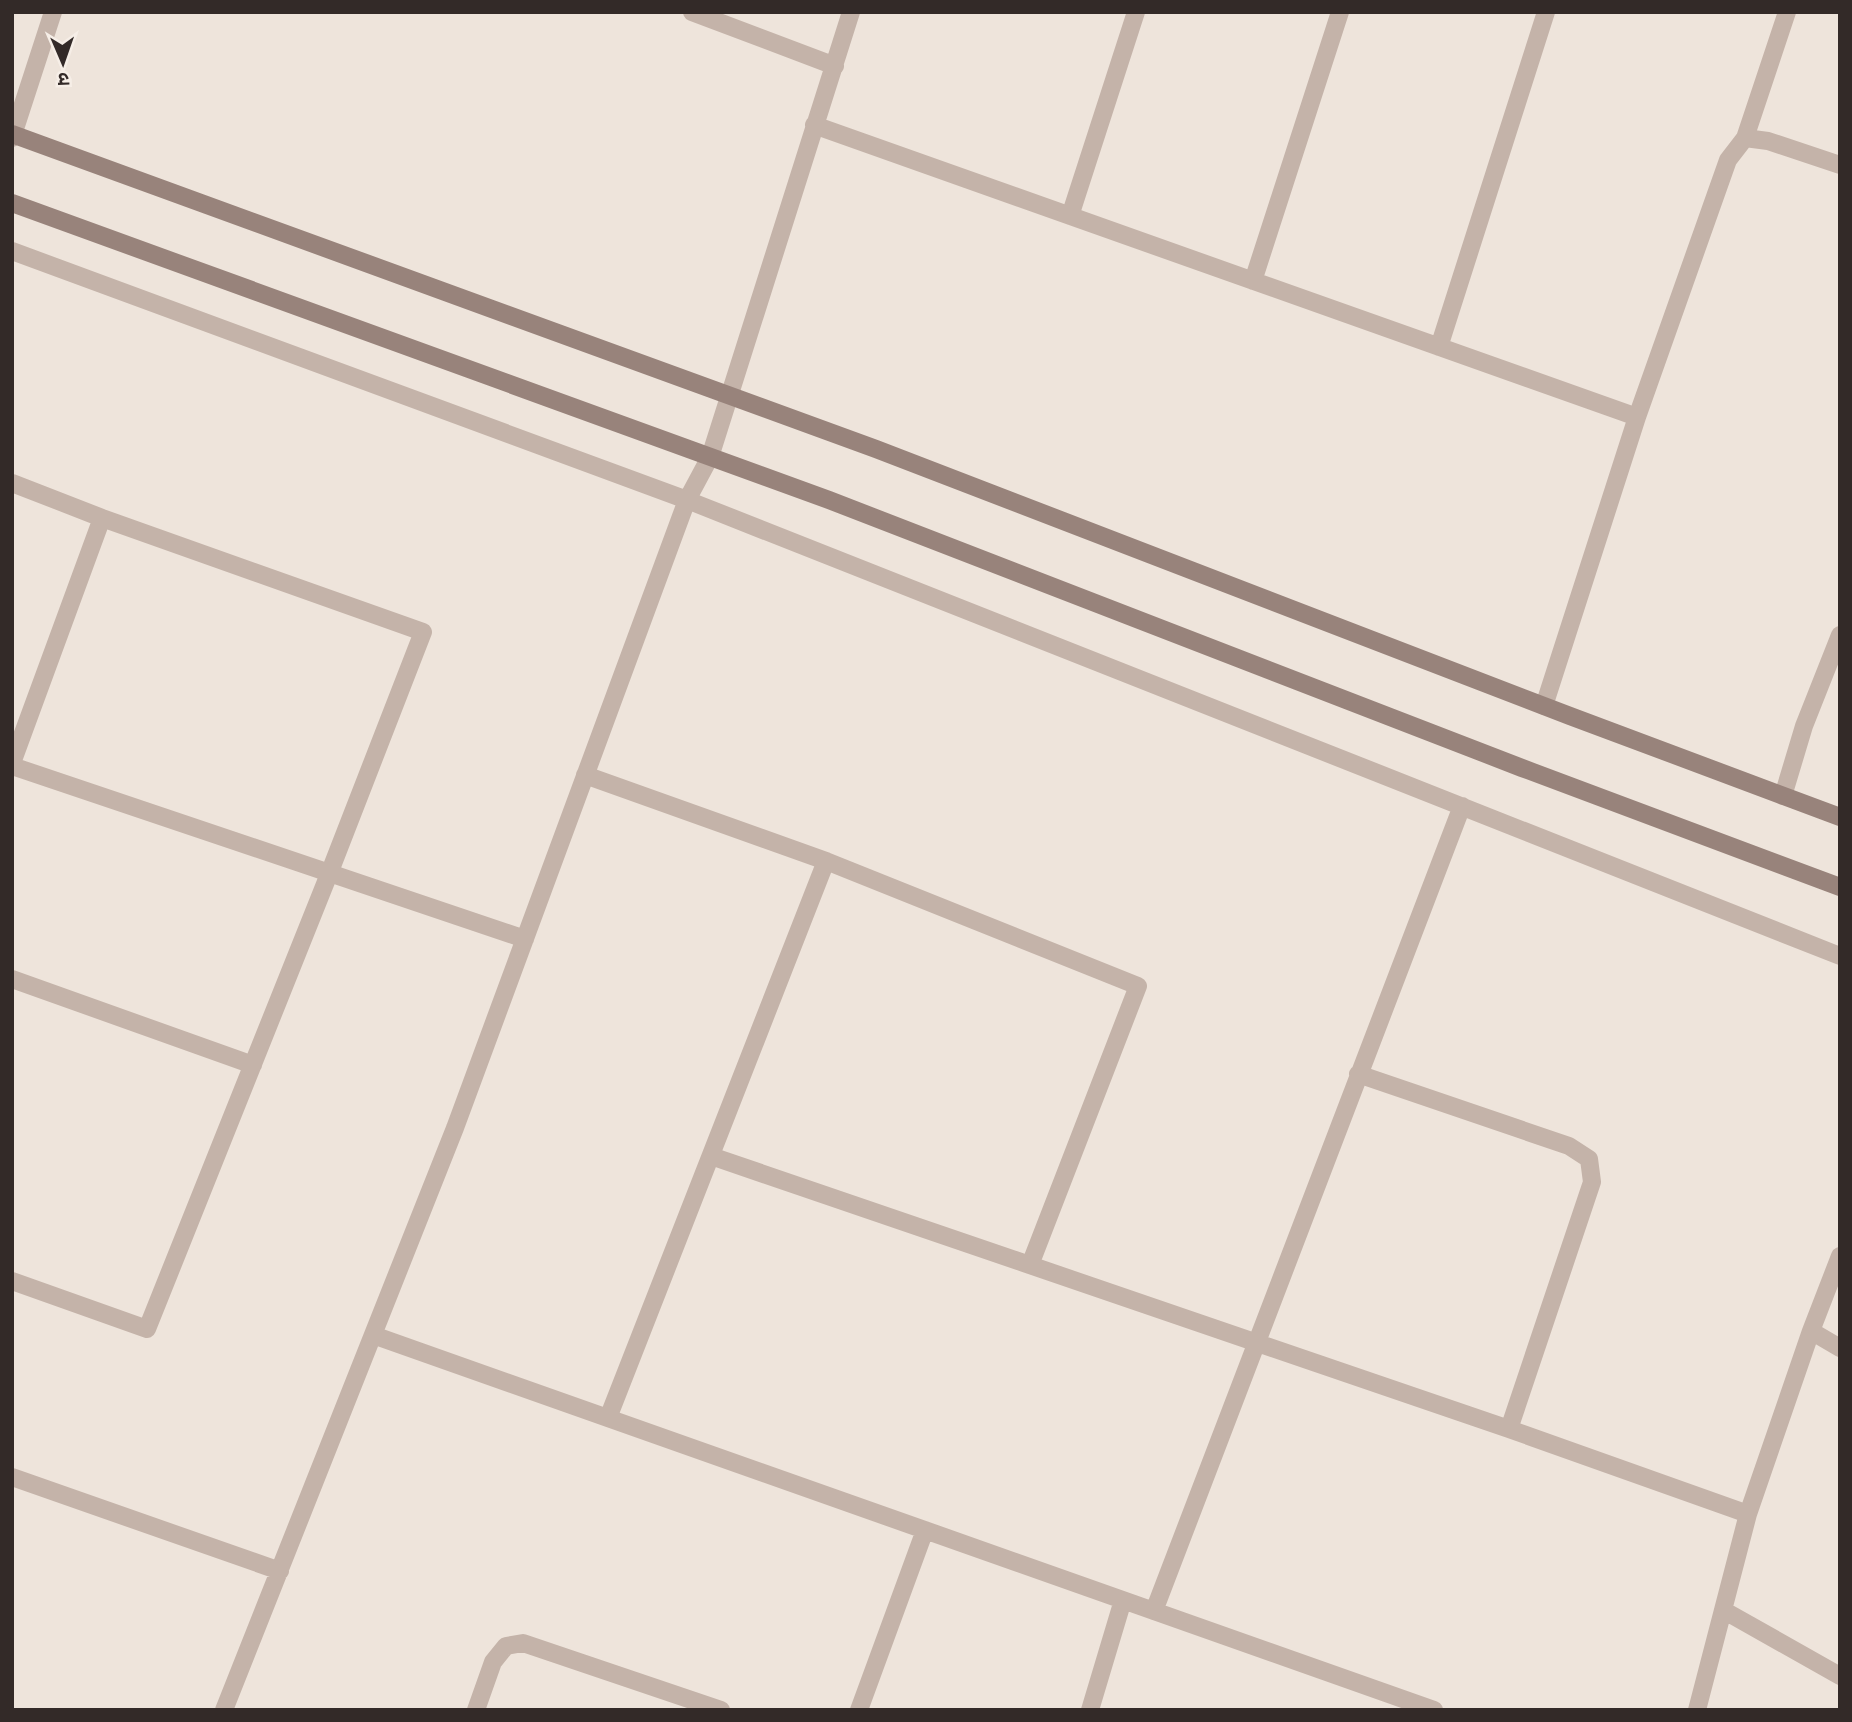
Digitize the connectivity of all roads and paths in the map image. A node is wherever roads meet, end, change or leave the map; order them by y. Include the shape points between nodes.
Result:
1 (52, 12) edge
2 (692, 12) edge
3 (852, 12) edge
4 (1136, 12) edge
5 (1340, 12) edge
6 (1546, 12) edge
7 (1787, 12) edge
8 (835, 66) junction
9 (814, 125) junction
10 (13, 135) edge
11 (1745, 138) junction
12 (1840, 165) edge
13 (12, 203) edge
14 (1070, 216) junction
15 (12, 251) edge
16 (1253, 281) junction
17 (1438, 347) junction
18 (730, 395) junction
19 (1637, 418) junction
20 (709, 457) junction
21 (12, 483) edge
22 (687, 499) junction
23 (102, 518) junction
24 (1840, 635) edge
25 (1544, 706) junction
26 (12, 764) edge
27 (585, 775) junction
28 (1783, 796) junction
29 (1462, 806) junction
30 (1840, 817) edge
31 (826, 861) junction
32 (329, 874) junction
33 (1840, 887) edge
34 (525, 939) junction
35 (1840, 956) edge
36 (12, 979) edge
37 (253, 1065) junction
38 (1358, 1074) junction
39 (711, 1156) junction
40 (1840, 1256) edge
41 (1030, 1265) junction
42 (12, 1281) edge
43 (1811, 1331) junction
44 (373, 1335) junction
45 (1255, 1342) junction
46 (1840, 1348) edge
47 (608, 1418) junction
48 (1509, 1429) junction
49 (12, 1477) edge
50 (1748, 1514) junction
51 (925, 1530) junction
52 (279, 1571) junction
53 (1124, 1600) junction
54 (1723, 1610) junction
55 (1154, 1611) junction
56 (1840, 1676) edge
57 (224, 1710) edge
58 (476, 1710) edge
59 (721, 1710) edge
60 (859, 1710) edge
61 (1090, 1710) edge
62 (1434, 1710) edge
63 (1697, 1710) edge

1 - 10 street
2 - 8 street
3 - 8 street
4 - 14 street
5 - 16 street
6 - 17 street
7 - 11 street
8 - 9 street
9 - 14 street
9 - 18 street
10 - 18 street
11 - 12 street
11 - 19 street via 1728,160
13 - 20 street
14 - 16 street
15 - 22 street
16 - 17 street
17 - 19 street
18 - 20 street
18 - 25 street
19 - 25 street
20 - 22 street
20 - 33 street
21 - 23 street
22 - 27 street
22 - 29 street
23 - 26 street
23 - 32 street via 423,632
24 - 28 street via 1804,726
25 - 28 street
26 - 32 street
27 - 31 street
27 - 34 street
28 - 30 street
29 - 35 street
29 - 38 street
31 - 39 street
31 - 41 street via 1138,986
32 - 34 street
32 - 37 street
34 - 44 street
36 - 37 street
37 - 42 street via 147,1329
38 - 45 street
38 - 48 street via 1569,1146 1589,1159 1592,1182
39 - 41 street
39 - 47 street
40 - 43 street
41 - 45 street
43 - 46 street
43 - 50 street
44 - 47 street
44 - 52 street
45 - 48 street
45 - 55 street
47 - 51 street
48 - 50 street
49 - 52 street
50 - 54 street
51 - 53 street
51 - 60 street
52 - 57 street
53 - 55 street
53 - 61 street
54 - 56 street
54 - 63 street
55 - 62 street
58 - 59 street via 494,1662 506,1646 523,1643

